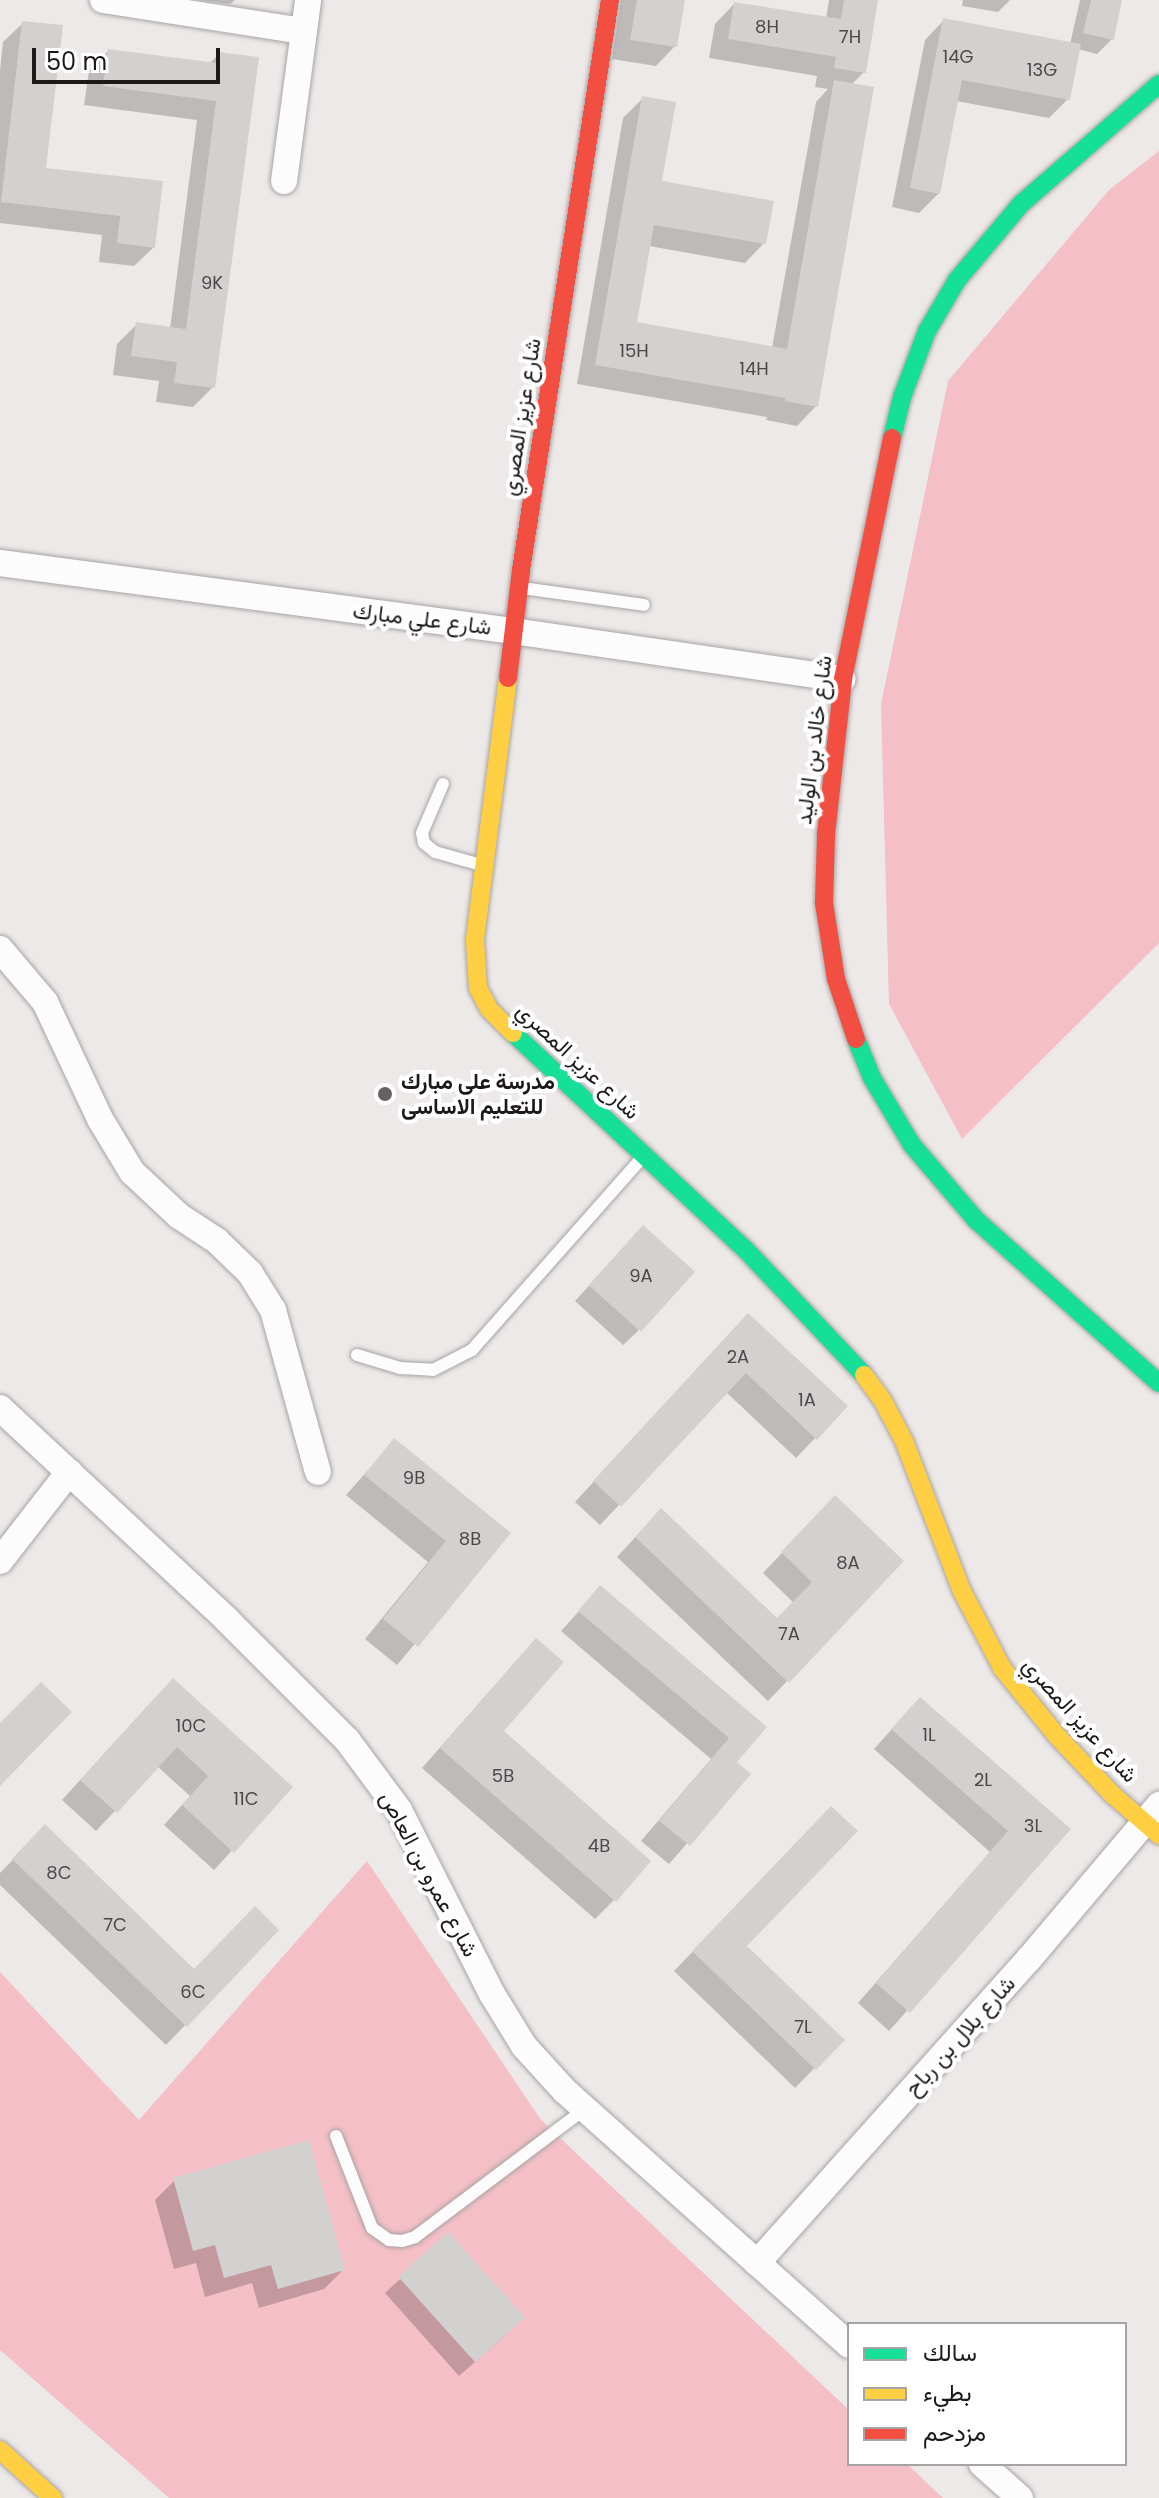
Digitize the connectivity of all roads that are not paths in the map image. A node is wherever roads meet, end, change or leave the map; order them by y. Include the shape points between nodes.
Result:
1 (103, 0) edge
2 (308, 0) edge
3 (610, 0) edge
4 (304, 31) junction
5 (1159, 84) edge
6 (284, 181) dead end
7 (0, 563) edge
8 (519, 587) junction
9 (644, 605) dead end
10 (513, 631) junction
11 (843, 679) junction
12 (443, 784) dead end
13 (484, 866) junction
14 (0, 949) edge
15 (645, 1156) junction
16 (357, 1355) dead end
17 (1159, 1383) edge
18 (0, 1408) edge
19 (69, 1472) junction
20 (318, 1472) dead end
21 (0, 1561) edge
22 (1154, 1821) edge
23 (585, 2109) junction
24 (336, 2136) dead end
25 (757, 2263) junction
26 (847, 2343) edge
27 (0, 2450) edge
28 (984, 2466) edge
29 (53, 2498) edge
30 (1020, 2498) edge

1 - 4 street
2 - 4 street
3 - 8 main road, شارع عزيز المصري
4 - 6 street
5 - 11 main road, شارع خالد بن الوليد via 1021,204 957,280 927,331 902,397 882,476
7 - 10 street, شارع علي مبارك
8 - 9 lane
8 - 10 main road, شارع عزيز المصري
10 - 11 street, شارع علي مبارك
10 - 13 main road, شارع عزيز المصري
11 - 17 main road, شارع خالد بن الوليد via 824,903 836,979 872,1078 912,1145 976,1220
12 - 13 lane via 422,833 424,843 435,852
13 - 15 main road, شارع عزيز المصري via 475,967 489,1009
14 - 20 street via 45,1002 100,1119 132,1172 250,1273 273,1310
15 - 16 lane via 472,1350 433,1370 400,1368
15 - 22 main road, شارع عزيز المصري via 745,1249 857,1366 904,1441 962,1591 1002,1668 1113,1795
18 - 19 street, شارع عمرو بن العاص
19 - 21 street
19 - 23 street, شارع عمرو بن العاص via 347,1740 399,1810 524,2046
22 - 25 street, شارع بلال بن رباح
23 - 24 lane via 415,2237 402,2241 389,2240 372,2228
23 - 25 street, شارع عمرو بن العاص
25 - 26 street, شارع عمرو بن العاص
27 - 29 main road
28 - 30 street

